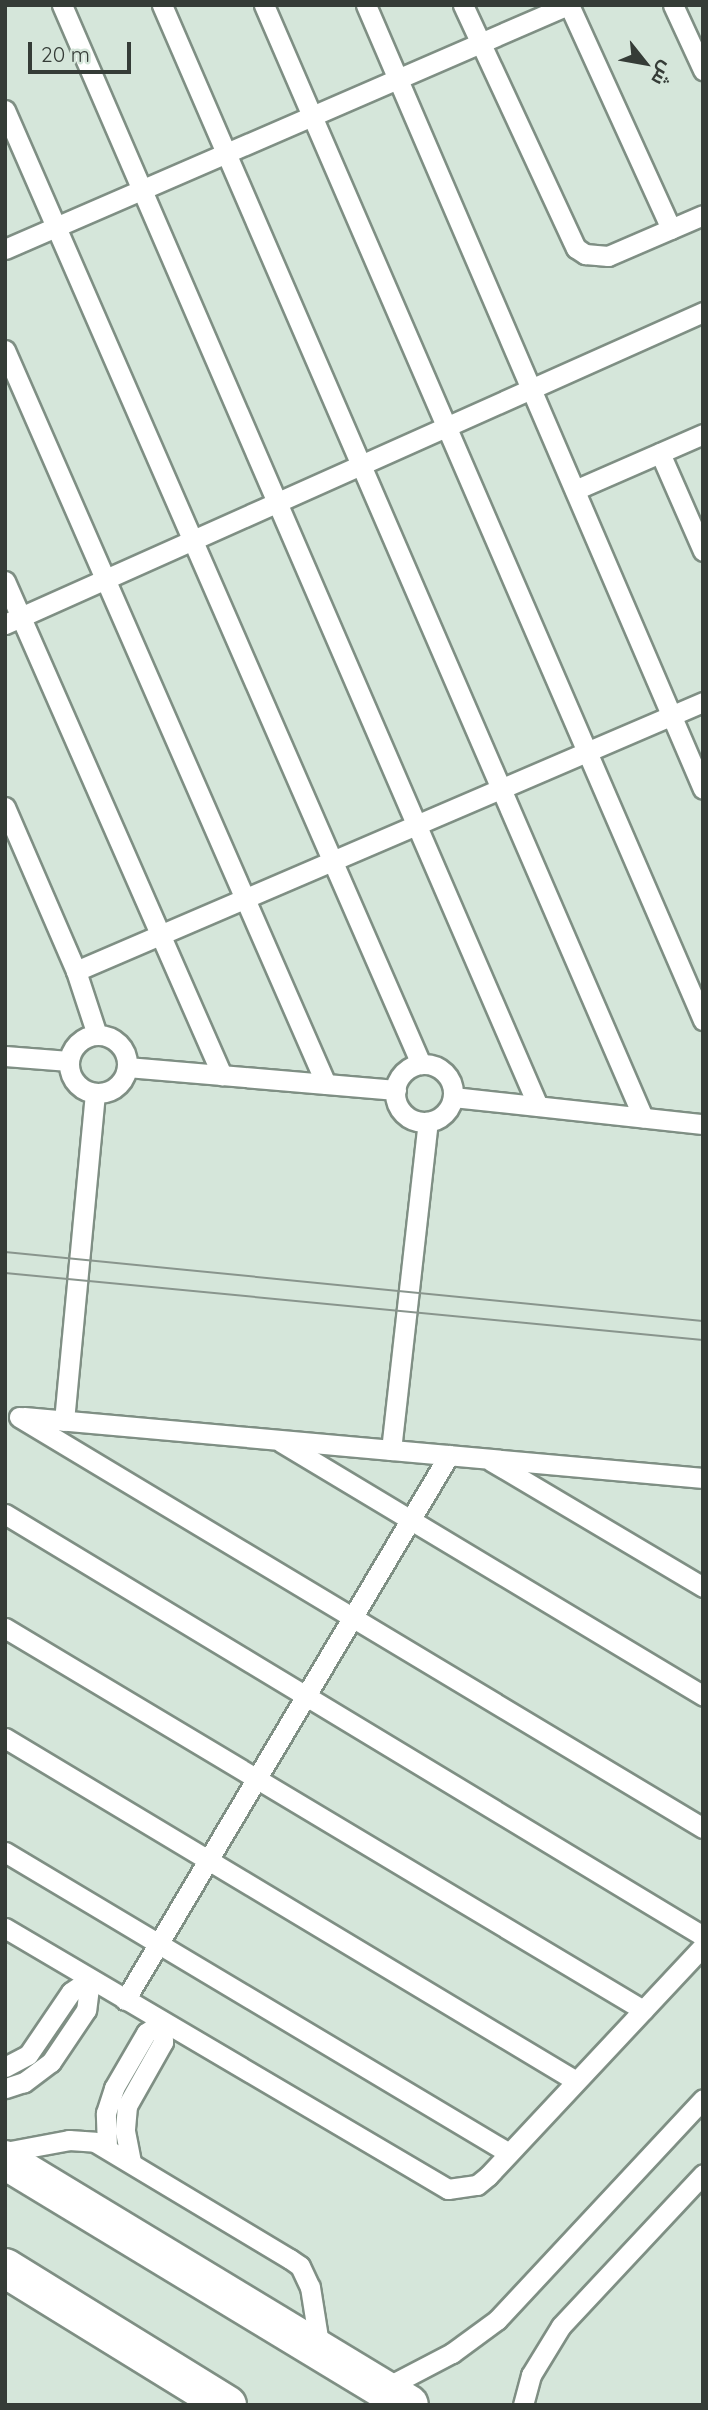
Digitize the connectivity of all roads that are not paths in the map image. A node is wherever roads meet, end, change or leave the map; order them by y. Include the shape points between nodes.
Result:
1 (62, 5) edge
2 (162, 5) edge
3 (264, 5) edge
4 (366, 5) edge
5 (463, 5) edge
6 (569, 5) edge
7 (673, 5) edge
8 (480, 43) junction
9 (703, 70) edge
10 (398, 79) junction
11 (312, 116) junction
12 (7, 122) edge
13 (226, 153) junction
14 (142, 190) junction
15 (703, 215) edge
16 (56, 227) junction
17 (671, 229) junction
18 (5, 249) edge
19 (703, 312) edge
20 (5, 351) edge
21 (531, 388) junction
22 (446, 427) junction
23 (703, 434) edge
24 (660, 453) junction
25 (361, 465) junction
26 (575, 490) junction
27 (277, 502) junction
28 (193, 540) junction
29 (703, 551) edge
30 (105, 579) junction
31 (5, 580) edge
32 (13, 620) edge
33 (703, 702) edge
34 (671, 715) junction
35 (587, 751) junction
36 (501, 788) junction
37 (703, 789) edge
38 (5, 807) edge
39 (416, 824) junction
40 (332, 860) junction
41 (244, 898) junction
42 (159, 934) junction
43 (76, 971) junction
44 (703, 1020) edge
45 (97, 1035) junction
46 (5, 1056) edge
47 (69, 1061) junction
48 (421, 1064) junction
49 (127, 1067) junction
50 (222, 1076) junction
51 (326, 1084) junction
52 (396, 1090) junction
53 (95, 1093) junction
54 (453, 1097) junction
55 (538, 1106) junction
56 (643, 1117) junction
57 (428, 1122) junction
58 (703, 1124) edge
59 (12, 1416) edge
60 (64, 1421) junction
61 (277, 1440) junction
62 (391, 1450) junction
63 (449, 1455) junction
64 (487, 1458) junction
65 (702, 1478) edge
66 (5, 1514) edge
67 (410, 1520) junction
68 (703, 1587) edge
69 (352, 1618) junction
70 (5, 1628) edge
71 (306, 1696) junction
72 (703, 1696) edge
73 (5, 1738) edge
74 (257, 1779) junction
75 (703, 1828) edge
76 (5, 1852) edge
77 (209, 1860) junction
78 (5, 1928) edge
79 (703, 1936) edge
80 (159, 1944) junction
81 (703, 1946) edge
82 (90, 1979) junction
83 (125, 2000) junction
84 (643, 2010) junction
85 (162, 2021) junction
86 (5, 2067) edge
87 (576, 2081) junction
88 (5, 2088) edge
89 (703, 2099) edge
90 (107, 2147) junction
91 (5, 2152) edge
92 (509, 2153) junction
93 (5, 2160) edge
94 (131, 2162) junction
95 (703, 2174) edge
96 (5, 2268) edge
97 (320, 2351) junction
98 (396, 2397) edge
99 (227, 2405) edge
100 (523, 2405) edge

1 - 14 lane
2 - 13 lane
3 - 11 lane
4 - 10 lane
5 - 8 lane
6 - 8 lane
6 - 17 lane
7 - 9 lane
8 - 10 lane
8 - 17 lane via 576,248 585,254 608,256
10 - 11 lane
10 - 21 lane
11 - 13 lane
11 - 22 lane
12 - 16 lane
13 - 14 lane
13 - 25 lane
14 - 16 lane
14 - 27 lane
15 - 17 lane
16 - 18 lane
16 - 28 lane
19 - 21 lane
20 - 30 lane
21 - 22 lane
21 - 26 lane
22 - 25 lane
22 - 35 lane
23 - 24 lane
24 - 26 lane
24 - 29 lane
25 - 27 lane
25 - 36 lane
26 - 34 lane
27 - 28 lane
27 - 39 lane
28 - 30 lane
28 - 40 lane
30 - 32 lane
30 - 41 lane
31 - 32 lane
32 - 42 lane
33 - 34 lane
34 - 35 lane
34 - 37 lane
35 - 36 lane
35 - 44 lane
36 - 39 lane
36 - 56 lane
38 - 43 lane
39 - 40 lane
39 - 55 lane
40 - 41 lane
40 - 48 lane
41 - 42 lane
41 - 51 lane
42 - 43 lane
42 - 50 lane
43 - 45 lane
45 - 47 lane via 82,1040
45 - 49 lane via 119,1044
46 - 47 lane
47 - 53 lane via 75,1083
48 - 52 lane via 400,1078
48 - 54 lane via 445,1073
49 - 50 lane
49 - 53 lane via 116,1087
50 - 51 lane
51 - 52 lane
52 - 57 lane via 404,1114
53 - 60 lane
54 - 55 lane
54 - 57 lane via 440,1118
55 - 56 lane
56 - 58 lane
57 - 62 lane
59 - 60 lane
59 - 69 lane
60 - 61 lane
61 - 62 lane
61 - 67 lane
62 - 63 lane
63 - 64 lane
63 - 67 lane
64 - 65 lane
64 - 68 lane
66 - 71 lane
67 - 69 lane
67 - 72 lane
69 - 71 lane
69 - 75 lane
70 - 74 lane
71 - 74 lane
71 - 79 lane
73 - 77 lane
74 - 77 lane
74 - 84 lane
76 - 80 lane
77 - 80 lane
77 - 87 lane
78 - 82 lane
80 - 83 lane
80 - 92 lane
81 - 84 lane
82 - 83 lane
82 - 86 lane via 71,1992 34,2050
82 - 88 lane via 86,2010 51,2062 24,2082
83 - 85 lane
84 - 87 lane
85 - 90 lane via 146,2033 114,2088 106,2113
85 - 92 lane via 434,2184 448,2189 477,2185
85 - 94 lane via 163,2042 125,2115
87 - 92 lane
89 - 98 lane via 497,2320
90 - 91 lane via 69,2140
90 - 94 lane
93 - 97 street
94 - 97 lane via 300,2266 310,2287
95 - 100 lane via 561,2326 531,2375
96 - 99 street
97 - 98 street

